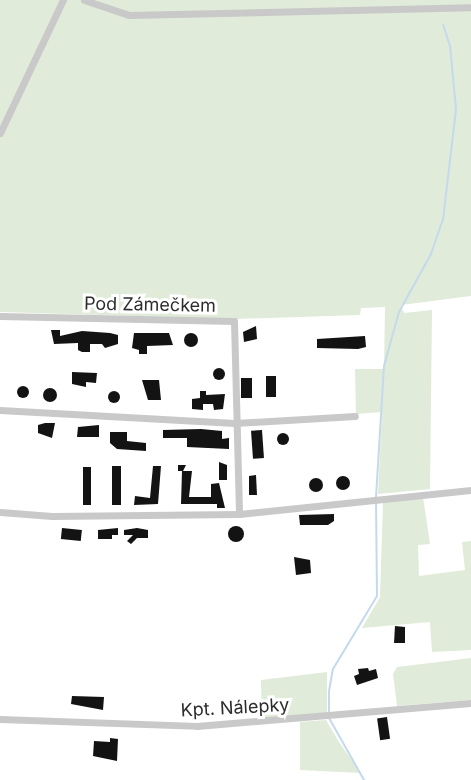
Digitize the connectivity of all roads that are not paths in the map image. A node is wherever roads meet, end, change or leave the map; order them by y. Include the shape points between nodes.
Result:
1 (63, 0) edge
2 (84, 0) edge
3 (471, 7) edge
4 (0, 133) edge
5 (0, 316) edge
6 (0, 410) edge
7 (355, 416) dead end
8 (235, 423) junction
9 (471, 490) edge
10 (0, 512) edge
11 (239, 514) junction
12 (471, 703) edge
13 (0, 719) edge

1 - 4 street
2 - 3 street via 129,15
5 - 8 street, Pod Zámečkem via 234,321
6 - 8 street
7 - 8 street
8 - 11 street, Pod Zámečkem
9 - 11 street
10 - 11 street via 75,516
12 - 13 street, Kpt. Nálepky via 196,726

